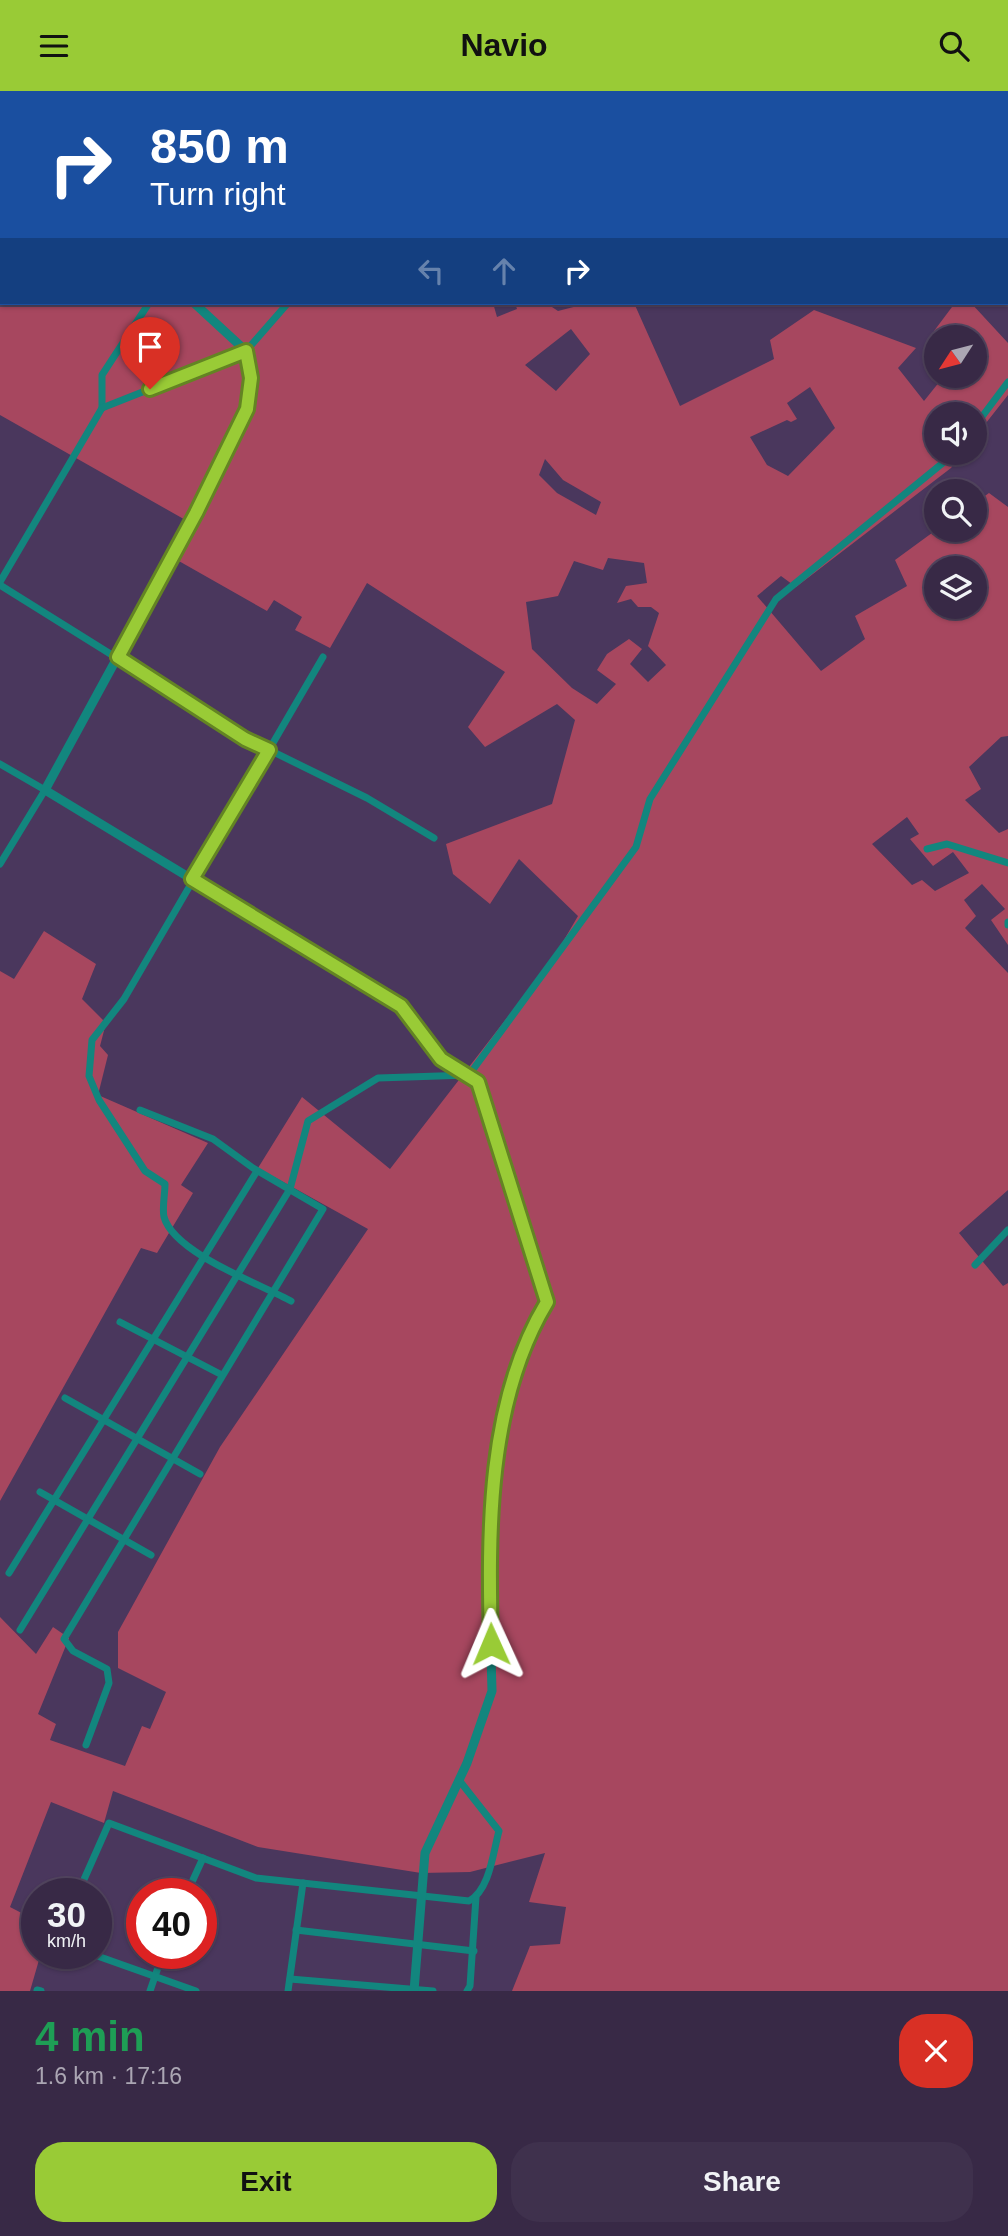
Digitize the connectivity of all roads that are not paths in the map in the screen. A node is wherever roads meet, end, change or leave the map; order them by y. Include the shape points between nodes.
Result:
1 (148, 305) edge
2 (196, 305) edge
3 (286, 305) edge
4 (246, 351) junction
5 (1008, 381) edge
6 (102, 408) junction
7 (987, 410) edge
8 (940, 465) edge
9 (0, 583) edge
10 (118, 657) junction
11 (323, 657) dead end
12 (269, 750) junction
13 (0, 764) edge
14 (45, 790) junction
15 (434, 838) dead end
16 (928, 849) dead end
17 (1008, 863) edge
18 (0, 865) edge
19 (192, 879) junction
20 (469, 1075) junction
21 (140, 1109) dead end
22 (257, 1171) junction
23 (290, 1189) junction
24 (1008, 1230) edge
25 (205, 1256) junction
26 (975, 1265) dead end
27 (237, 1275) junction
28 (273, 1291) junction
29 (291, 1301) dead end
30 (120, 1322) dead end
31 (153, 1339) junction
32 (187, 1357) junction
33 (222, 1375) junction
34 (65, 1398) dead end
35 (103, 1419) junction
36 (136, 1438) junction
37 (171, 1458) junction
38 (200, 1474) dead end
39 (40, 1492) dead end
40 (54, 1500) junction
41 (88, 1519) junction
42 (123, 1539) junction
43 (151, 1555) dead end
44 (9, 1573) dead end
45 (20, 1630) dead end
46 (86, 1745) dead end
47 (459, 1780) junction
48 (204, 1858) junction
49 (85, 1878) edge
50 (194, 1878) edge
51 (303, 1883) junction
52 (424, 1896) junction
53 (476, 1897) junction
54 (296, 1930) junction
55 (419, 1944) junction
56 (474, 1951) junction
57 (112, 1961) edge
58 (157, 1969) edge
59 (155, 1976) junction
60 (290, 1979) junction
61 (415, 1990) edge
62 (150, 1991) edge
63 (196, 1991) edge
64 (288, 1991) edge
65 (433, 1991) edge
66 (467, 1991) edge

1 - 6 street via 102,375
2 - 4 street
3 - 4 street
4 - 6 street
4 - 10 street via 251,378 247,409
5 - 7 street
6 - 9 street
8 - 20 street via 776,599 650,799 636,848
9 - 10 street
10 - 12 street
10 - 14 street
11 - 12 street
12 - 15 street via 367,797
12 - 19 street
13 - 14 street
14 - 18 street
14 - 19 street
16 - 17 street via 947,844
19 - 20 street via 401,1006 441,1059
19 - 25 street via 124,999 92,1040 89,1076 99,1100 145,1171 165,1184 164,1218 180,1240
20 - 23 street via 379,1078 335,1104 309,1121
20 - 47 street via 478,1082 547,1302 529,1332 504,1412 488,1548 492,1691
21 - 22 street via 213,1139
22 - 23 street
22 - 25 street
23 - 27 street
23 - 28 street via 323,1209
24 - 26 street
25 - 27 street
25 - 31 street
27 - 28 street
27 - 32 street
28 - 29 street
28 - 33 street
30 - 31 street
31 - 32 street
31 - 35 street
32 - 33 street
32 - 36 street
33 - 37 street
34 - 35 street
35 - 36 street
35 - 40 street
36 - 37 street
36 - 41 street
37 - 38 street
37 - 42 street
39 - 40 street
40 - 41 street
40 - 44 street
41 - 42 street
41 - 45 street
42 - 43 street
42 - 46 street via 64,1639 73,1651 107,1669 109,1683
47 - 52 street via 425,1853
47 - 53 street via 499,1831
48 - 49 street via 109,1823
48 - 50 street
48 - 51 street via 257,1878
51 - 52 street
51 - 54 street
52 - 53 street via 469,1901
52 - 55 street
53 - 56 street
54 - 55 street
54 - 60 street
55 - 56 street
55 - 61 street
56 - 66 street
57 - 59 street
58 - 59 street
59 - 62 street
59 - 63 street
60 - 61 street
60 - 64 street
61 - 65 street

